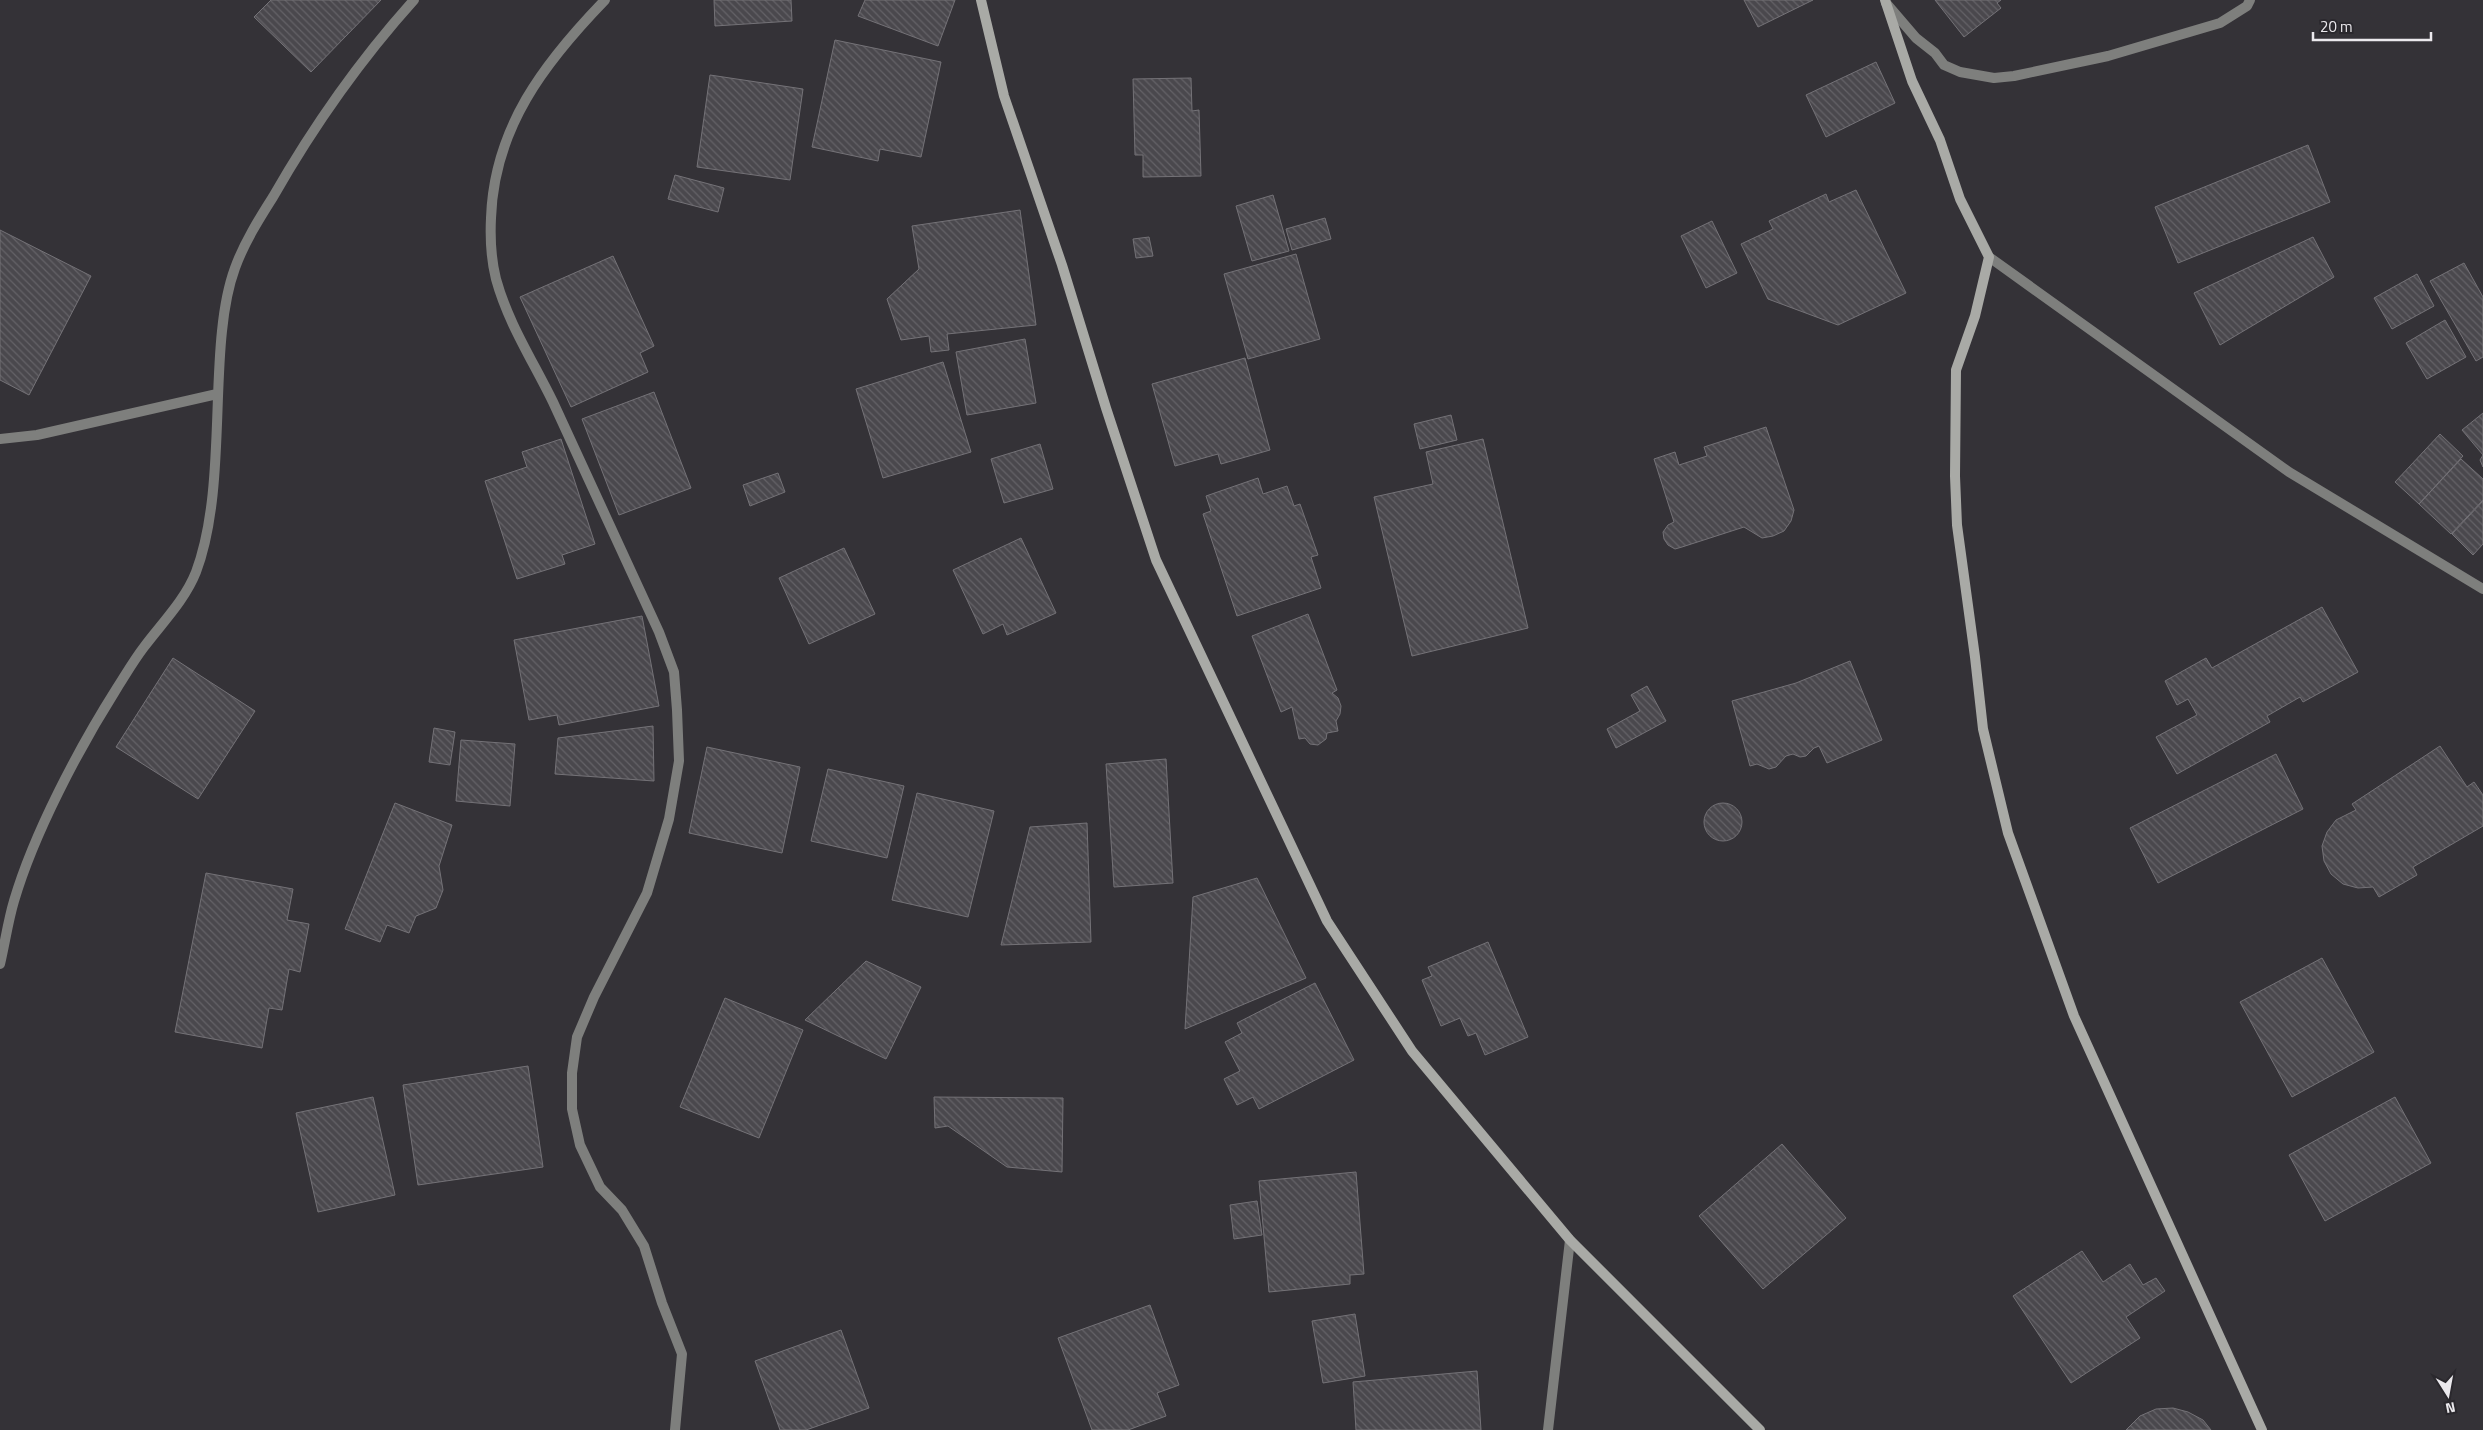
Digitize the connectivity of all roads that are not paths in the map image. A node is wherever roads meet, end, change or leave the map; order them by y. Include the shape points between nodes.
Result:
1 (414, 0) edge
2 (605, 0) edge
3 (981, 0) edge
4 (2250, 0) edge
5 (1885, 1) edge
6 (1989, 257) junction
7 (217, 394) junction
8 (0, 439) edge
9 (2483, 589) edge
10 (0, 964) edge
11 (1570, 1240) junction
12 (675, 1430) edge
13 (1548, 1430) edge
14 (1760, 1430) edge
15 (2262, 1430) edge

1 - 7 street via 333,102 254,229 235,268 222,329
2 - 12 street via 557,52 520,106 500,156 492,190 490,238 496,278 513,326 547,390 660,632 674,672 679,762 669,819 647,893 577,1037 572,1109 580,1145 600,1187 622,1210 644,1246 682,1354
3 - 11 main road via 1004,96 1062,265 1156,560 1327,922 1412,1051
4 - 5 street via 2247,6 2220,23 2108,56 1994,78 1968,75 1944,65
5 - 6 main road via 1912,81 1940,140 1960,199
6 - 9 street via 2289,472
6 - 15 main road via 1975,316 1956,370 1955,415 1957,525 1983,729 2008,833 2074,1016
7 - 8 street via 37,435
7 - 10 street via 210,508 206,537 195,573 178,604 142,649 116,690 42,828 14,900
11 - 13 street
11 - 14 main road

